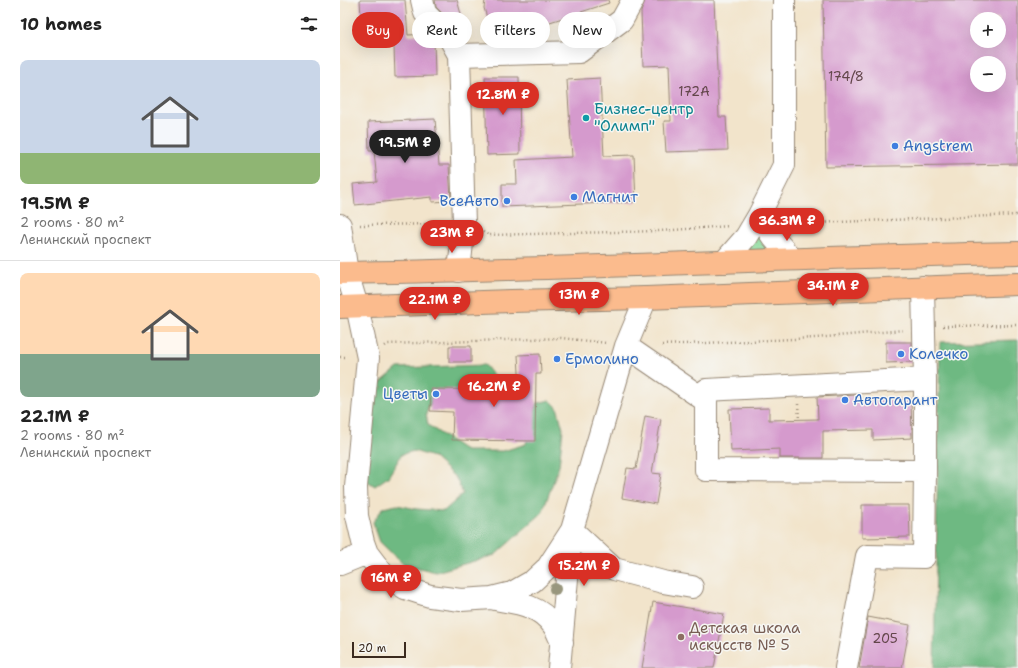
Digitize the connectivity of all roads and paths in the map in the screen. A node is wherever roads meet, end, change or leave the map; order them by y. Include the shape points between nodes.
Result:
1 (422, 0) edge
2 (633, 0) edge
3 (784, 0) edge
4 (459, 55) junction
5 (759, 215) junction
6 (464, 224) junction
7 (340, 225) edge
8 (510, 234) dead end
9 (1018, 253) edge
10 (792, 259) junction
11 (716, 262) junction
12 (459, 271) junction
13 (344, 273) edge
14 (1018, 284) edge
15 (923, 287) junction
16 (646, 298) junction
17 (349, 307) edge
18 (1018, 325) edge
19 (924, 328) junction
20 (626, 346) junction
21 (368, 358) junction
22 (925, 379) junction
23 (706, 401) junction
24 (925, 471) junction
25 (572, 530) junction
26 (366, 552) junction
27 (340, 564) edge
28 (692, 587) dead end
29 (492, 598) junction
30 (562, 642) junction
31 (559, 668) edge
32 (846, 668) edge

1 - 4 street via 425,13 449,37
2 - 4 street via 622,20 579,52
3 - 5 street via 784,165
4 - 6 street
5 - 10 street via 772,236
5 - 11 street via 746,237
6 - 7 path
6 - 8 path via 488,235
6 - 12 street
7 - 13 street
9 - 10 main road
10 - 11 main road
11 - 12 main road
11 - 16 main road via 691,274 648,277 645,281
12 - 13 main road
13 - 17 street
14 - 15 main road
15 - 16 main road
15 - 19 street
16 - 17 main road
16 - 20 street
17 - 21 street
18 - 19 path
19 - 20 path via 815,338
19 - 22 street
20 - 21 path via 561,338 388,344
20 - 23 street
20 - 25 street
21 - 26 street via 356,487 357,516
22 - 23 street via 706,390
22 - 24 street
23 - 24 street via 706,470
24 - 32 street via 924,557 867,556
25 - 28 street via 614,569
25 - 29 street via 548,567 533,581 512,593
25 - 30 street
26 - 27 street
26 - 29 street via 383,574 405,588 430,596 453,599
29 - 30 street via 527,605 542,614 554,625
30 - 31 street

